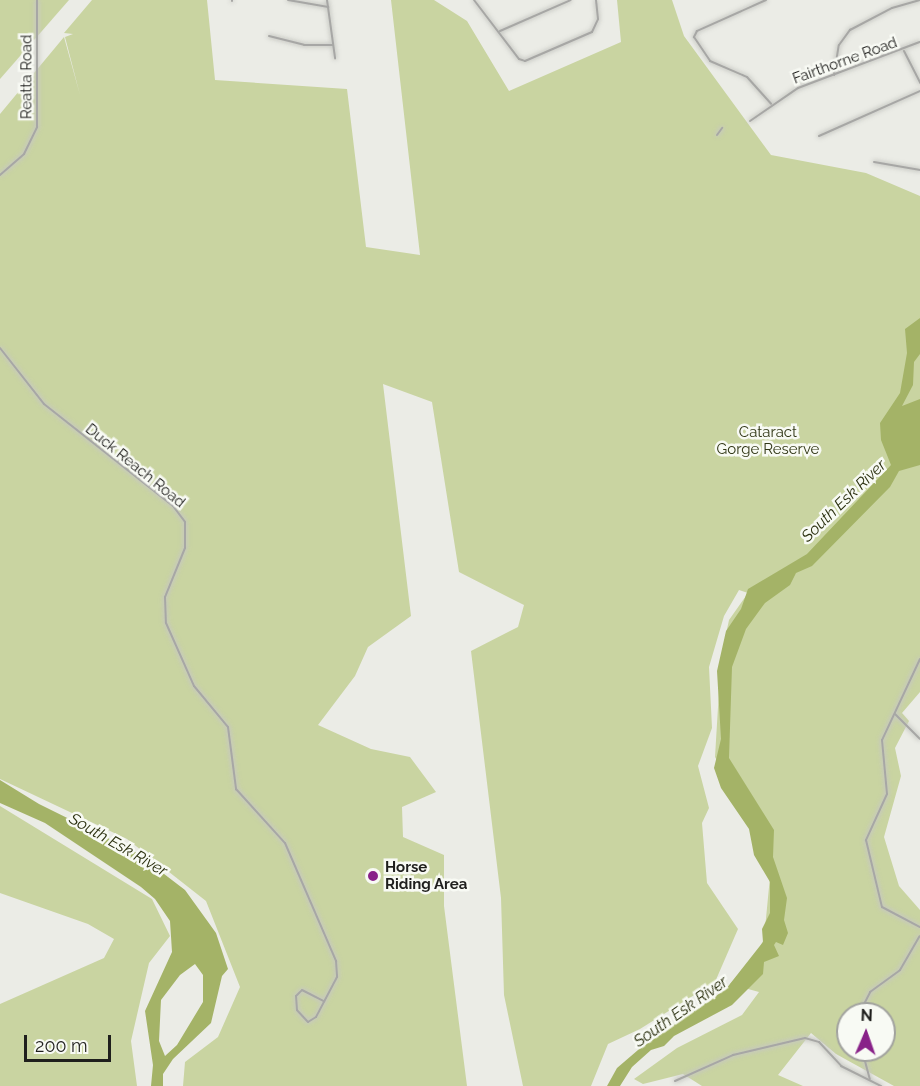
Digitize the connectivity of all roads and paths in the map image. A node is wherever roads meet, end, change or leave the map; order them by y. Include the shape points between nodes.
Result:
1 (37, 0) edge
2 (288, 0) edge
3 (327, 0) edge
4 (474, 0) edge
5 (571, 0) edge
6 (596, 0) edge
7 (766, 0) edge
8 (920, 0) edge
9 (328, 7) junction
10 (499, 31) junction
11 (269, 36) dead end
12 (920, 42) edge
13 (333, 45) junction
14 (904, 51) junction
15 (335, 58) dead end
16 (834, 75) junction
17 (920, 83) edge
18 (920, 91) edge
19 (771, 104) junction
20 (750, 121) dead end
21 (722, 128) dead end
22 (717, 135) dead end
23 (819, 136) dead end
24 (874, 162) dead end
25 (920, 170) edge
26 (0, 176) edge
27 (0, 348) edge
28 (920, 659) edge
29 (899, 705) junction
30 (895, 714) junction
31 (902, 720) junction
32 (920, 739) edge
33 (920, 927) edge
34 (920, 936) edge
35 (324, 1002) junction
36 (865, 1002) edge
37 (865, 1062) edge
38 (867, 1072) junction
39 (857, 1074) junction
40 (675, 1081) dead end
41 (871, 1081) junction
42 (881, 1086) edge

1 - 26 street, Reatta Road via 37,127 24,154
2 - 9 street
3 - 9 street
4 - 10 street
5 - 10 street
6 - 10 street via 598,19 592,32 528,61 519,59
7 - 19 street via 697,31 694,37 710,61 747,77
8 - 16 street via 874,15 850,30 839,45
9 - 13 street
11 - 13 street via 304,45
12 - 14 street, Fairthorne Road
13 - 15 street
14 - 16 street, Fairthorne Road
14 - 17 street
16 - 19 street, Fairthorne Road via 798,88
18 - 23 street
19 - 20 street, Fairthorne Road
21 - 22 street
24 - 25 street
27 - 35 street, Duck Reach Road via 44,404 173,506 185,522 184,553 164,604 166,623 194,686 228,727 236,789 247,806 285,843 333,951 338,975
28 - 29 street
29 - 30 street
29 - 31 street
30 - 31 street
30 - 33 street via 880,746 887,794 867,830 866,844 876,892 884,909
31 - 32 street
34 - 36 street via 900,970 870,992
35 - 35 street, Duck Reach Road via 309,1022 298,1013 295,1004 297,994 305,990
37 - 38 street
38 - 39 street
38 - 41 street
39 - 40 street via 836,1061 819,1042 805,1038 733,1055
39 - 41 street
41 - 42 street

